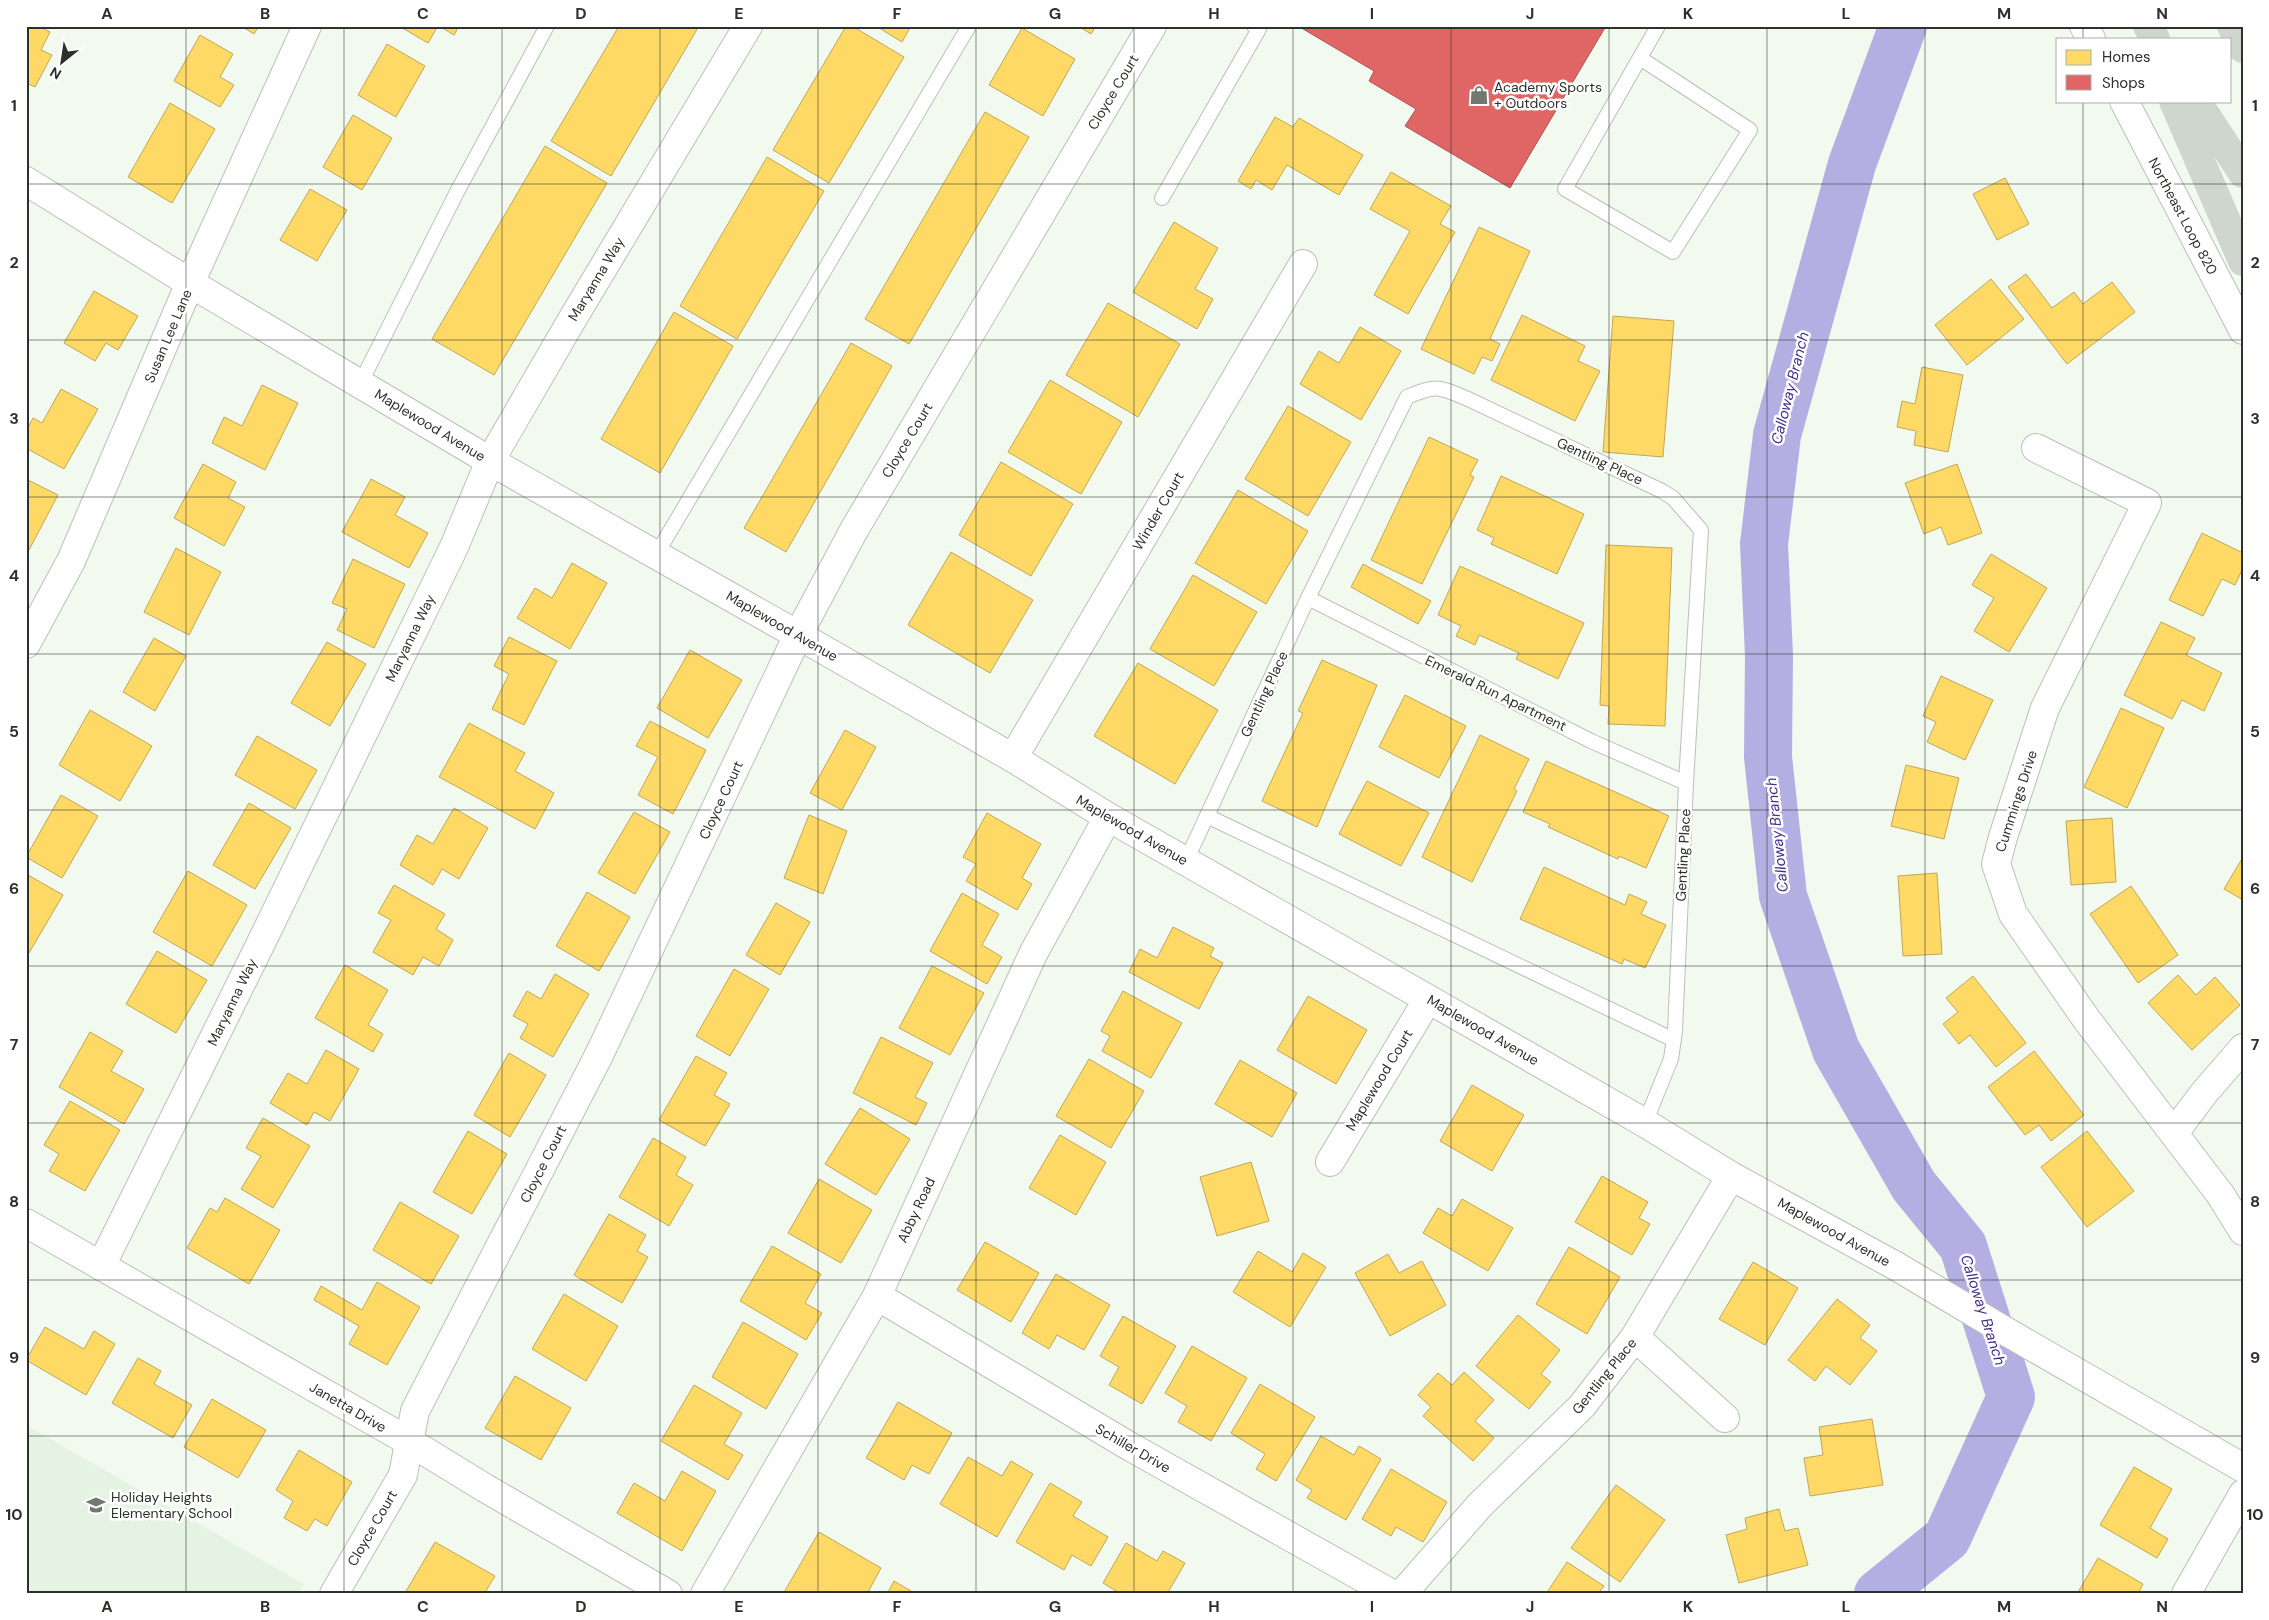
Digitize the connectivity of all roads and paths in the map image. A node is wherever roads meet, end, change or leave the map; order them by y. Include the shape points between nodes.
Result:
1 (307, 26) edge
2 (548, 26) edge
3 (748, 26) edge
4 (969, 26) edge
5 (1152, 26) edge
6 (1254, 26) edge
7 (1658, 26) edge
8 (2084, 26) edge
9 (2142, 26) edge
10 (2148, 26) edge
11 (2232, 26) edge
12 (2090, 38) edge
13 (2147, 38) edge
14 (2154, 38) edge
15 (2243, 48) edge
16 (1640, 58) junction
17 (2125, 102) edge
18 (2174, 102) edge
19 (2197, 102) edge
20 (2243, 173) edge
21 (26, 181) edge
22 (1162, 198) dead end
23 (2243, 260) edge
24 (1303, 264) dead end
25 (190, 283) junction
26 (2243, 330) edge
27 (360, 384) junction
28 (2036, 448) dead end
29 (490, 461) junction
30 (656, 554) junction
31 (1308, 598) junction
32 (798, 635) junction
33 (26, 644) edge
34 (1013, 758) junction
35 (1686, 783) junction
36 (1207, 816) junction
37 (1108, 817) junction
38 (1186, 861) junction
39 (1428, 999) junction
40 (1674, 1040) junction
41 (2243, 1048) edge
42 (1644, 1123) junction
43 (2174, 1133) junction
44 (1330, 1162) dead end
45 (1731, 1176) junction
46 (26, 1223) edge
47 (2243, 1231) edge
48 (101, 1266) junction
49 (876, 1296) junction
50 (1635, 1337) junction
51 (1725, 1418) dead end
52 (410, 1442) junction
53 (2243, 1468) edge
54 (2243, 1494) edge
55 (334, 1594) edge
56 (668, 1594) edge
57 (706, 1594) edge
58 (1392, 1594) edge
59 (1402, 1594) edge
60 (2186, 1594) edge

1 - 25 street, Susan Lee Lane
2 - 27 lane via 458,190
3 - 29 street, Maryanna Way
4 - 30 lane
5 - 32 street, Cloyce Court via 854,530
6 - 22 lane via 1259,30
7 - 16 lane
8 - 12 street
9 - 13 highway
10 - 14 highway
11 - 15 highway
16 - 16 lane via 1565,189 1673,252 1750,130
17 - 26 street, Northeast Loop 820
18 - 23 highway
19 - 20 highway
21 - 25 street, Maplewood Avenue
24 - 34 street, Winder Court
25 - 27 street, Maplewood Avenue
25 - 33 street, Susan Lee Lane via 70,561
27 - 29 street, Maplewood Avenue
28 - 43 street, Cummings Drive via 2147,503 2045,708 1996,864 2013,914 2087,1020
29 - 30 street, Maplewood Avenue
29 - 48 street, Maryanna Way via 454,548
30 - 32 street, Maplewood Avenue
31 - 35 lane, Emerald Run Apartment via 1583,736
31 - 35 lane, Gentling Place via 1407,397 1424,390 1439,387 1468,399 1662,491 1673,498 1701,530
31 - 36 lane, Gentling Place
32 - 34 street, Maplewood Avenue
32 - 52 street, Cloyce Court via 599,1055 414,1411
34 - 37 street, Maplewood Avenue
35 - 40 lane, Gentling Place
36 - 38 lane, Gentling Place
36 - 40 lane
37 - 38 street, Maplewood Avenue
37 - 49 street, Abby Road via 1033,954
38 - 39 street, Maplewood Avenue
39 - 42 street, Maplewood Avenue
39 - 44 street, Maplewood Court
40 - 42 lane, Gentling Place via 1671,1059
41 - 43 street
42 - 45 street, Maplewood Avenue
43 - 47 street, Cummings Drive
45 - 50 street, Gentling Place
45 - 53 street, Maplewood Avenue via 1896,1266
46 - 48 street, Janetta Drive
48 - 52 street, Janetta Drive
49 - 57 street, Abby Road
49 - 58 street, Schiller Drive via 1129,1446
50 - 51 street
50 - 59 street, Gentling Place via 1582,1406 1480,1505
52 - 55 street, Cloyce Court via 403,1475
52 - 56 street, Janetta Drive
54 - 60 street

